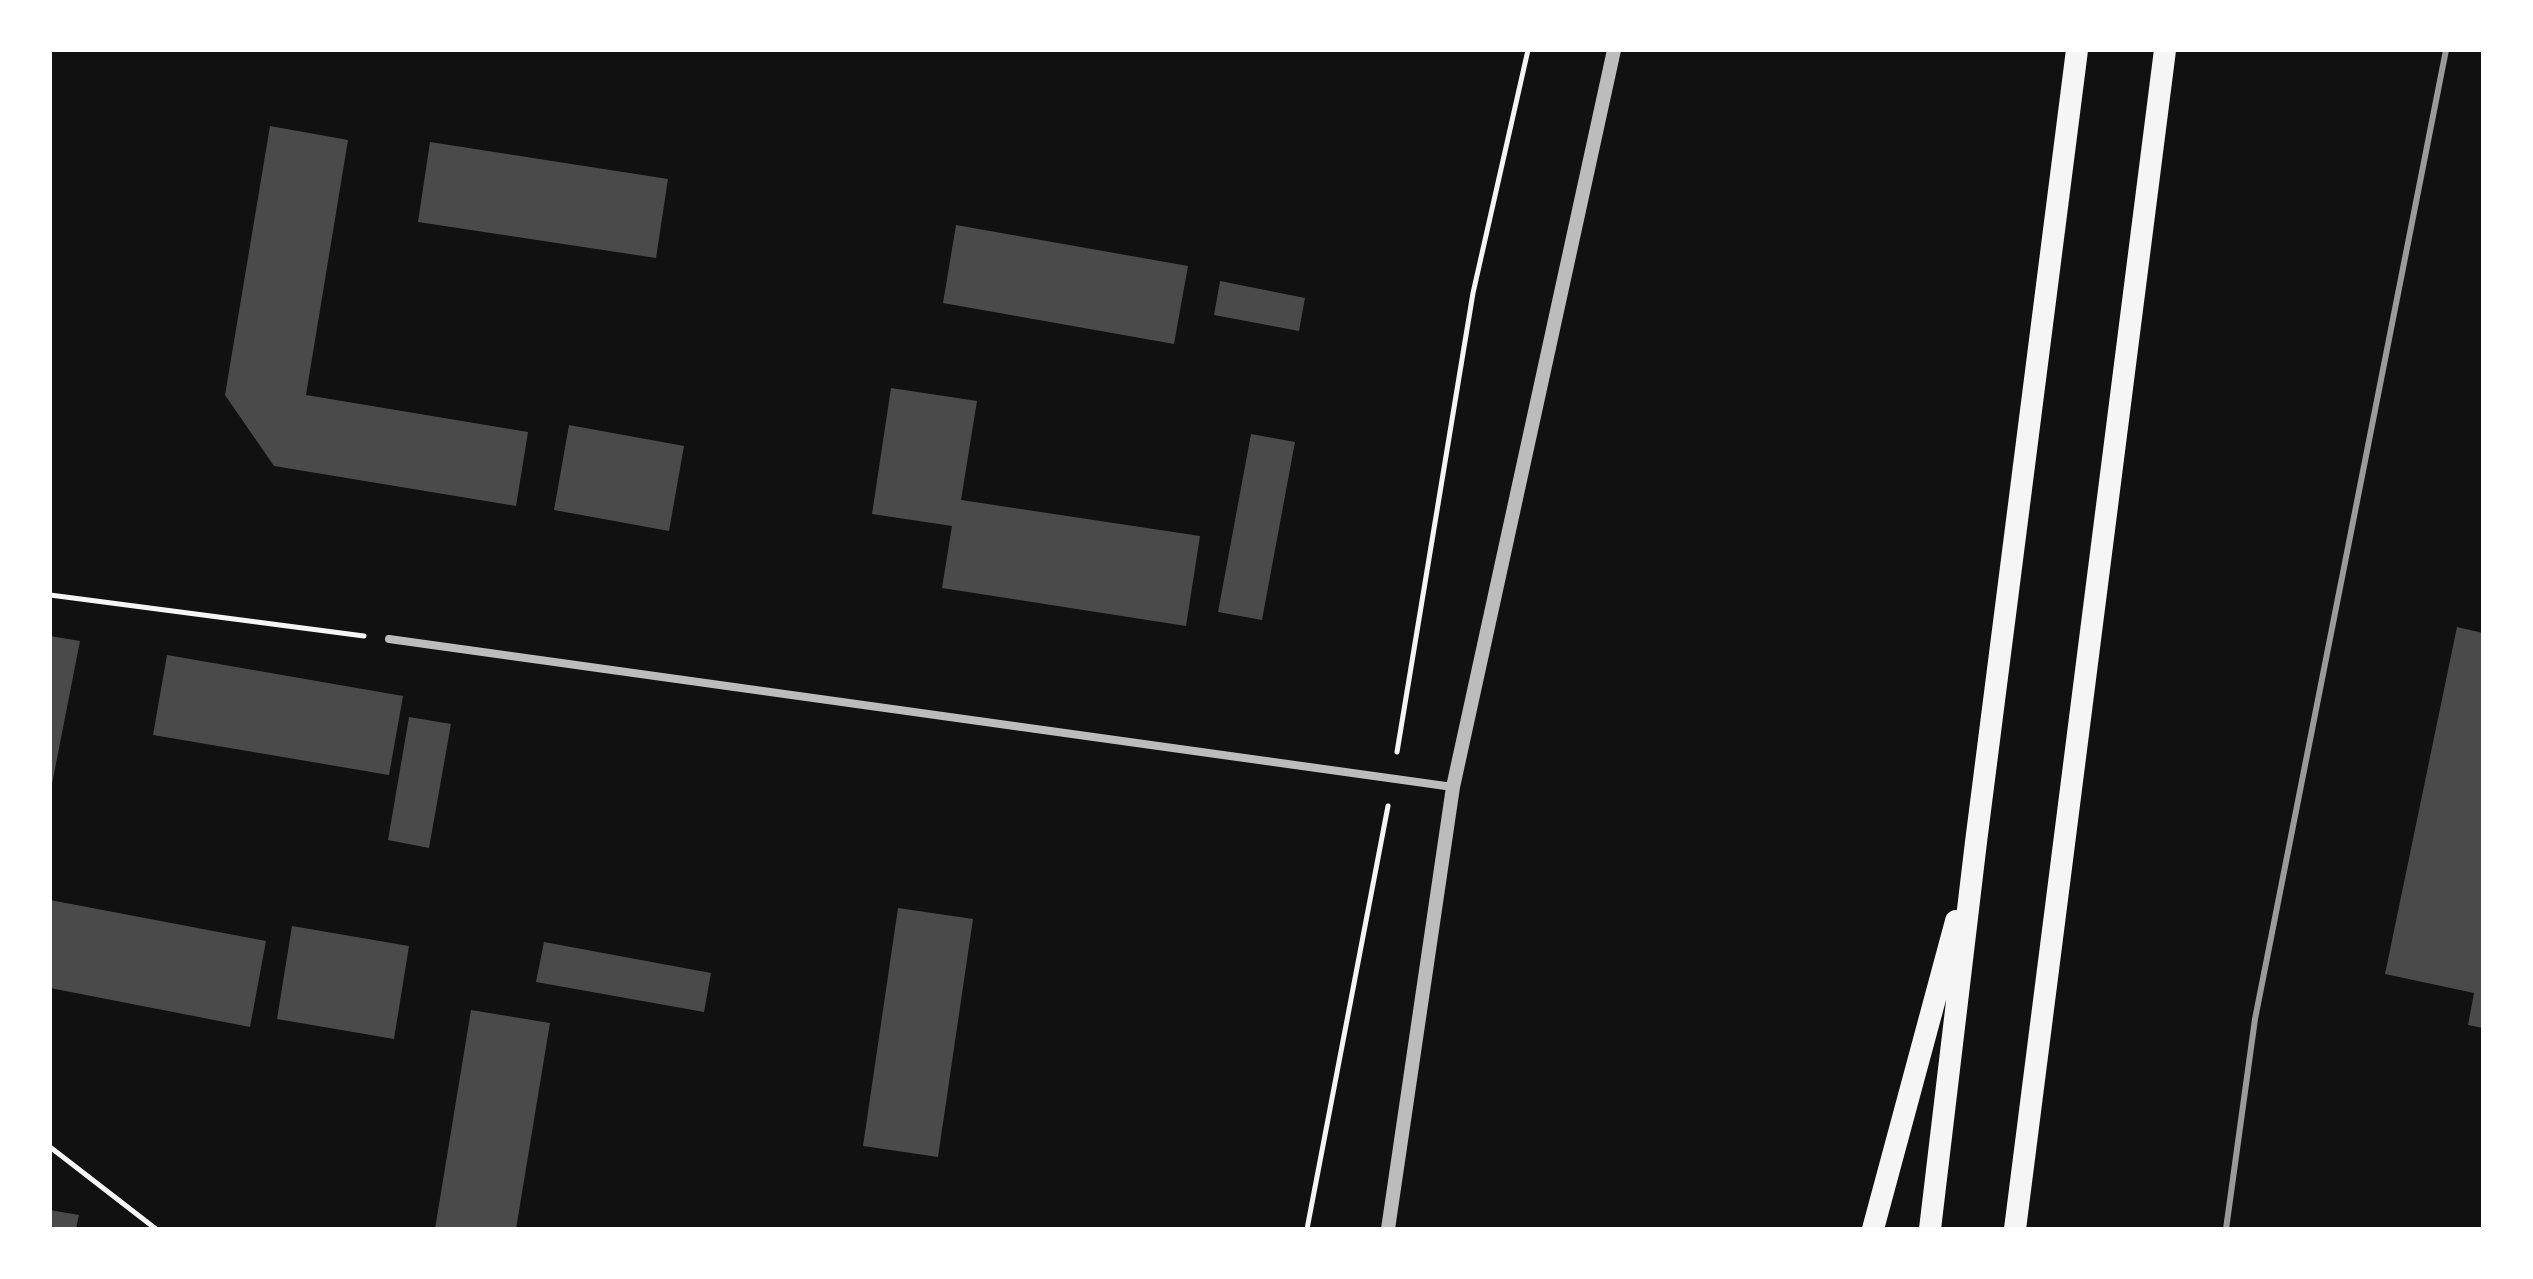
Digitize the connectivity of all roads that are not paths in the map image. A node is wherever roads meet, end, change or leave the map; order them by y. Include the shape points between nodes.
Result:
1 (1614, 50) edge
2 (2077, 50) edge
3 (2165, 50) edge
4 (389, 639) road end
5 (1453, 787) junction
6 (1976, 842) junction
7 (1388, 1229) edge
8 (1873, 1229) edge
9 (1930, 1229) edge
10 (2015, 1229) edge

1 - 5 street
2 - 6 highway
3 - 10 highway
4 - 5 street
5 - 7 street
6 - 8 highway
6 - 9 highway

